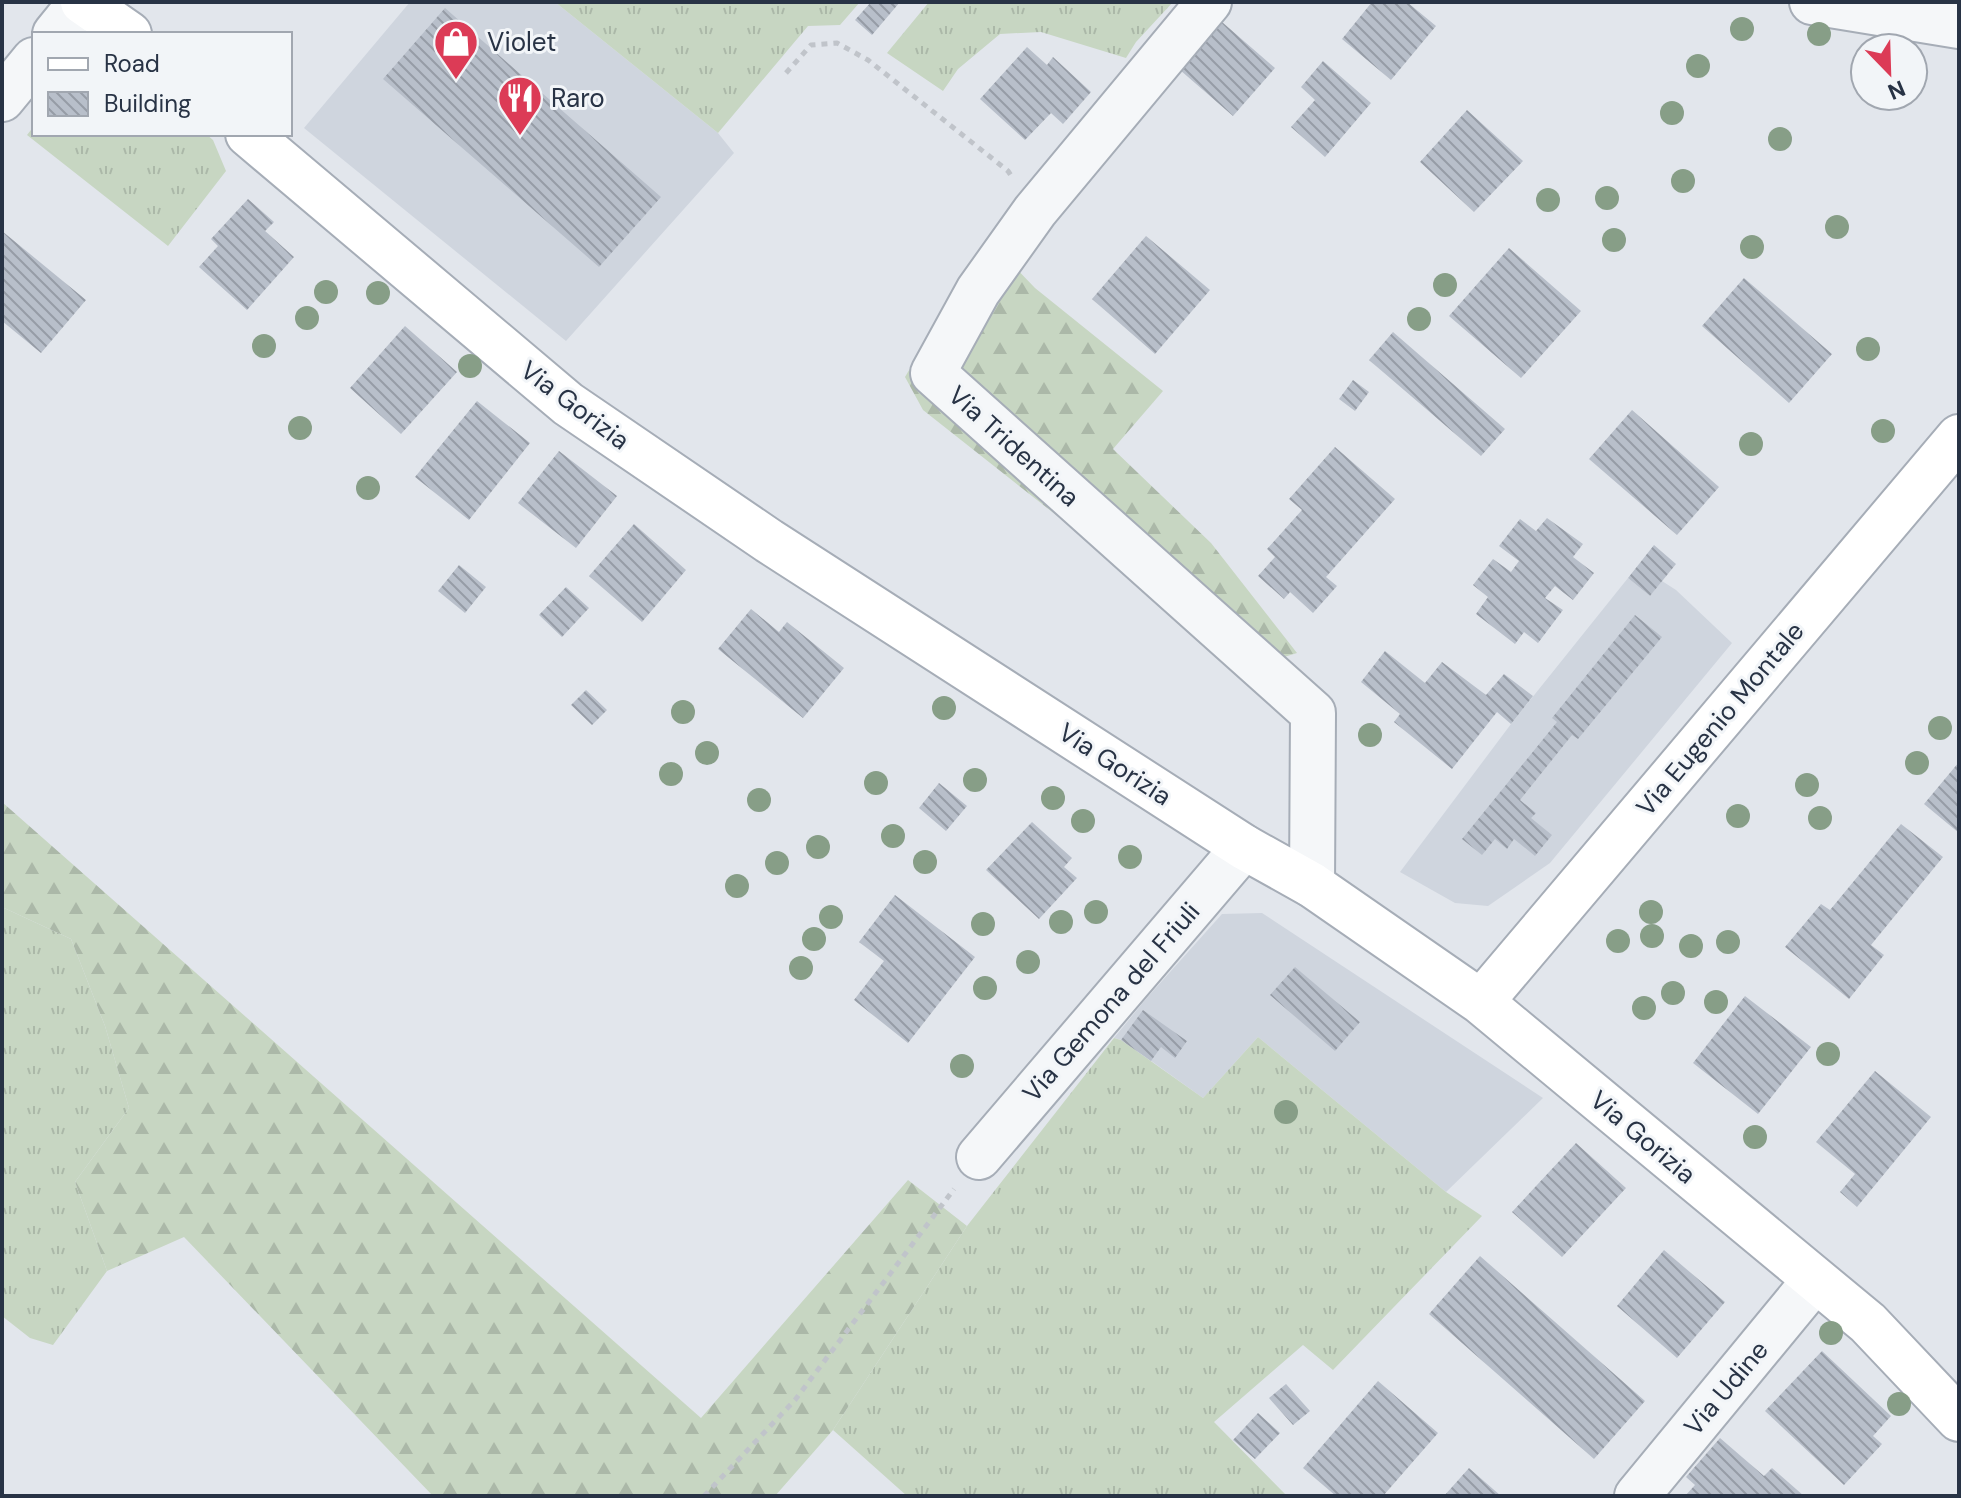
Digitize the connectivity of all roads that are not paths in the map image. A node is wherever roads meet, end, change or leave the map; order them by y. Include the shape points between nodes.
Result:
1 (82, 2) edge
2 (1209, 2) edge
3 (1812, 2) edge
4 (1959, 26) edge
5 (57, 32) edge
6 (126, 32) edge
7 (32, 62) edge
8 (2, 99) edge
9 (250, 136) edge
10 (1959, 437) edge
11 (1244, 847) junction
12 (1312, 885) junction
13 (1481, 1002) junction
14 (979, 1157) road end
15 (1815, 1280) junction
16 (1959, 1419) edge
17 (1637, 1496) edge

1 - 5 street
1 - 6 street
2 - 12 street, Via Tridentina via 1035,211 978,291 933,373 1313,713
3 - 4 street
7 - 8 street
9 - 11 street, Via Gorizia via 568,404 769,541
10 - 13 street, Via Eugenio Montale
11 - 12 street, Via Gorizia
11 - 14 street, Via Gemona del Friuli
12 - 13 street, Via Gorizia
13 - 15 street, Via Gorizia
15 - 16 street, Via Gorizia via 1868,1323
15 - 17 street, Via Udine

